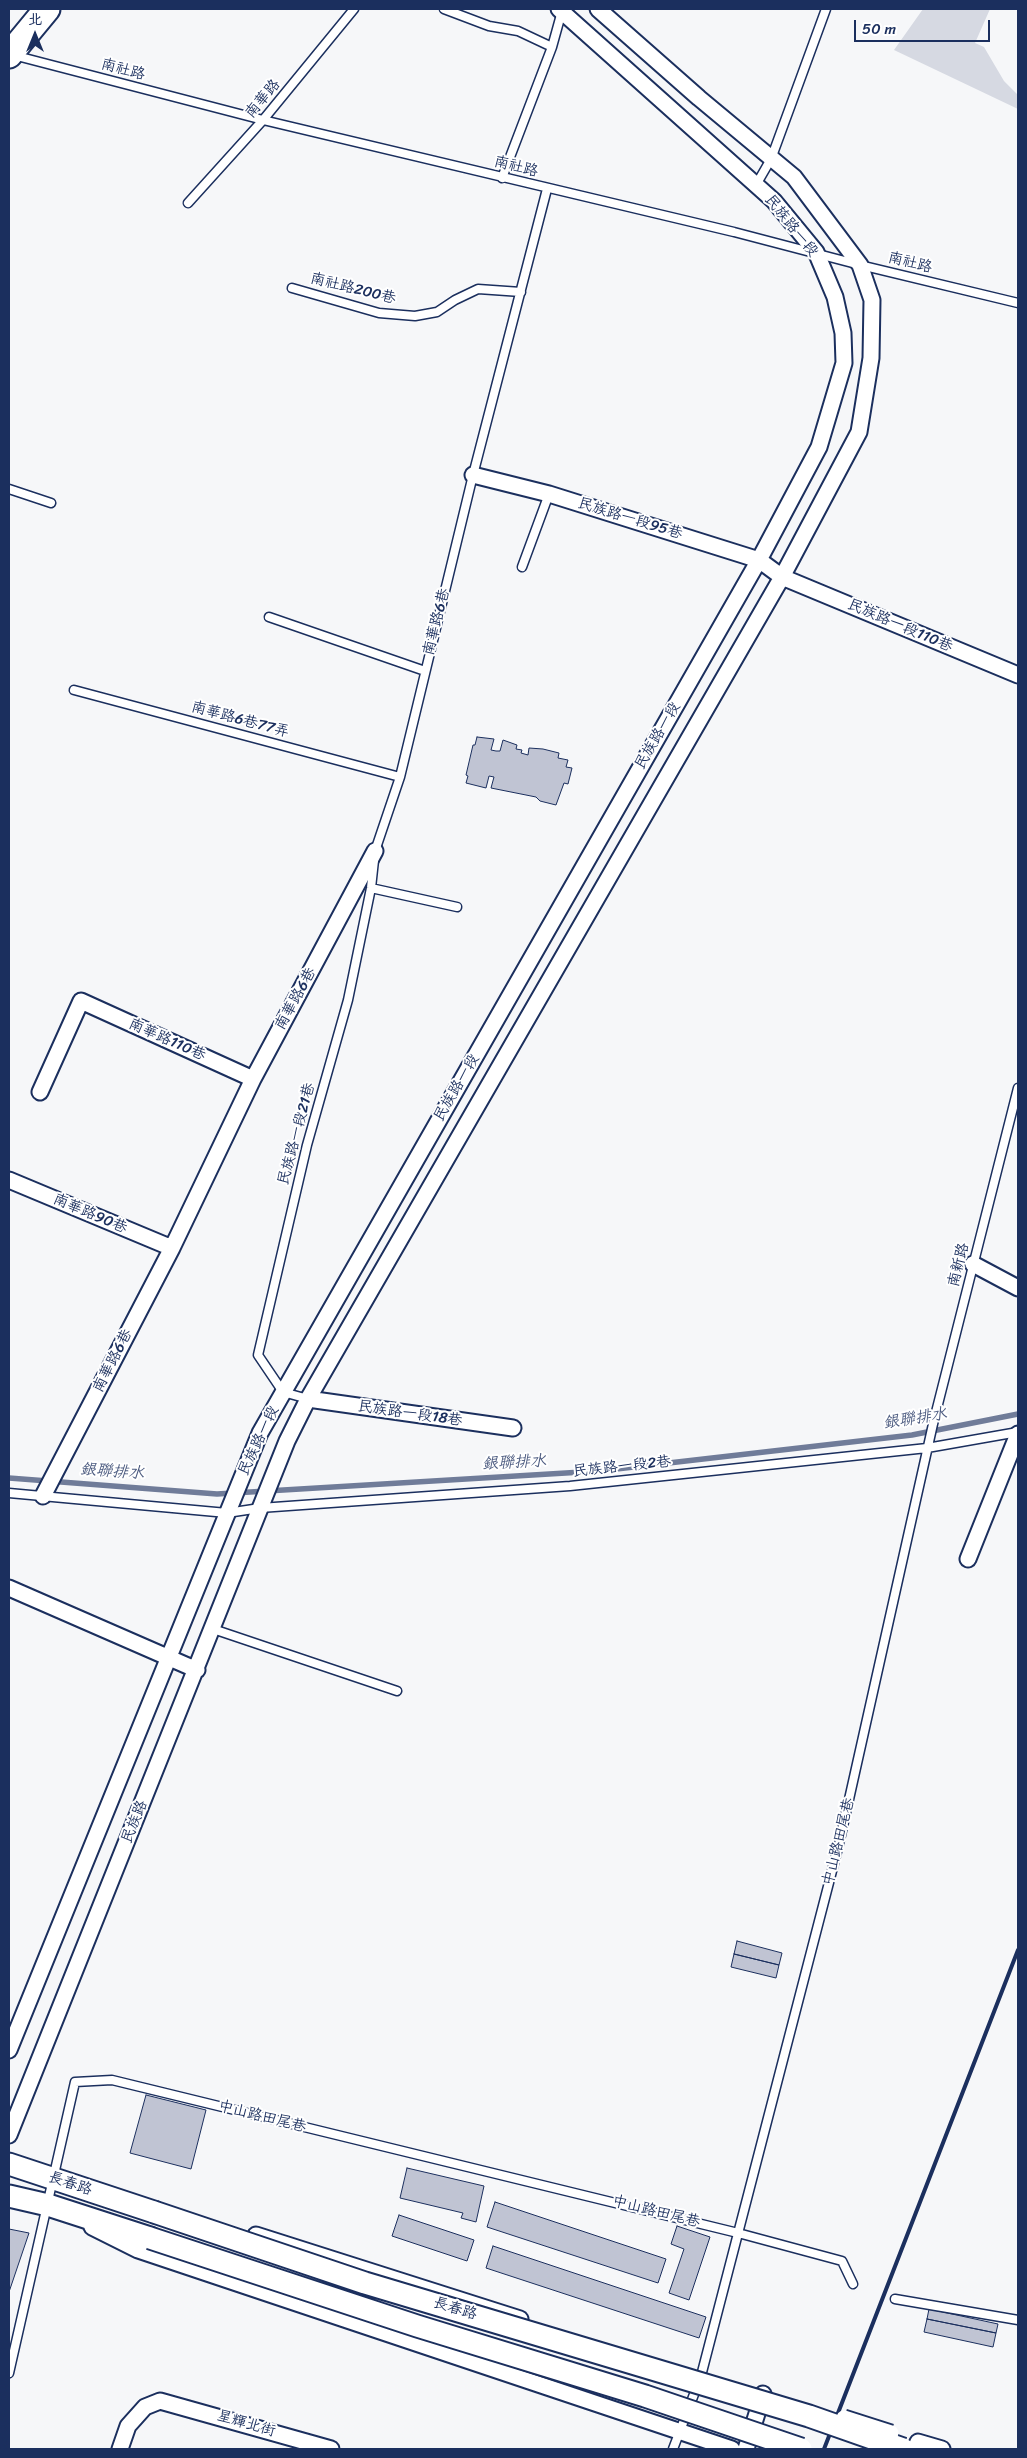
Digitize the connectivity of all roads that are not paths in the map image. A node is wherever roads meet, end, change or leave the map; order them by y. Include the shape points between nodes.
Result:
1 (47, 9) edge
2 (354, 9) edge
3 (444, 9) edge
4 (598, 9) edge
5 (826, 9) edge
6 (560, 10) edge
7 (552, 47) junction
8 (9, 54) edge
9 (264, 120) junction
10 (771, 159) junction
11 (502, 178) junction
12 (756, 185) junction
13 (547, 189) junction
14 (188, 203) dead end
15 (816, 252) junction
16 (860, 265) junction
17 (292, 288) dead end
18 (521, 292) junction
19 (1018, 303) edge
20 (473, 475) junction
21 (9, 489) edge
22 (549, 494) junction
23 (51, 504) dead end
24 (759, 560) junction
25 (522, 567) dead end
26 (782, 577) junction
27 (269, 617) dead end
28 (425, 672) junction
29 (1018, 675) edge
30 (74, 690) dead end
31 (400, 778) junction
32 (375, 851) junction
33 (371, 888) junction
34 (457, 907) dead end
35 (253, 1079) junction
36 (1018, 1088) edge
37 (40, 1092) dead end
38 (9, 1180) edge
39 (372, 1236) junction
40 (172, 1248) junction
41 (394, 1250) junction
42 (973, 1264) junction
43 (1018, 1288) edge
44 (283, 1392) junction
45 (308, 1399) junction
46 (513, 1428) dead end
47 (1018, 1433) edge
48 (927, 1448) junction
49 (48, 1487) junction
50 (9, 1493) edge
51 (265, 1497) junction
52 (232, 1501) junction
53 (968, 1559) dead end
54 (9, 1588) edge
55 (213, 1629) junction
56 (168, 1658) junction
57 (197, 1670) junction
58 (396, 1691) dead end
59 (9, 2050) edge
60 (9, 2136) edge
61 (9, 2164) edge
62 (53, 2178) junction
63 (92, 2191) junction
64 (9, 2196) edge
65 (48, 2206) junction
66 (738, 2233) junction
67 (853, 2284) dead end
68 (895, 2299) dead end
69 (1018, 2320) edge
70 (9, 2372) edge
71 (701, 2376) junction
72 (764, 2393) junction
73 (678, 2432) junction
74 (907, 2442) edge
75 (120, 2449) edge
76 (331, 2449) edge
77 (673, 2449) edge
78 (732, 2449) edge
79 (746, 2449) edge
80 (801, 2449) edge
81 (942, 2449) edge

1 - 8 main road
2 - 9 lane, 南華路
3 - 7 lane via 489,26 518,31
4 - 10 street, 民族路一段
5 - 10 lane
6 - 7 lane
6 - 12 street, 民族路一段
7 - 11 lane
8 - 9 lane, 南社路
9 - 11 lane, 南社路
9 - 14 lane, 南華路
10 - 12 lane
10 - 16 street, 民族路一段 via 794,177
11 - 13 lane, 南社路
12 - 15 street, 民族路一段
13 - 15 lane, 南社路
13 - 18 lane, 南華路6巷
15 - 16 lane, 南社路
15 - 24 street, 民族路一段 via 835,297 843,333 844,363 819,448
16 - 19 lane, 南社路
16 - 26 street, 民族路一段 via 872,300 871,358 859,432
17 - 18 lane, 南社路200巷 via 379,313 415,316 437,312 478,289
18 - 20 lane, 南華路6巷
20 - 22 street, 民族路一段95巷
20 - 28 lane, 南華路6巷
21 - 23 lane
22 - 24 street, 民族路一段95巷
22 - 25 lane
24 - 26 street, 民族路一段95巷
24 - 39 street, 民族路一段
26 - 29 street, 民族路一段110巷
26 - 41 street, 民族路一段
27 - 28 lane
28 - 31 lane, 南華路6巷
30 - 31 lane, 南華路6巷77弄
31 - 32 lane, 南華路6巷
32 - 33 lane, 民族路一段21巷
32 - 35 street, 南華路6巷
33 - 34 lane
33 - 44 lane, 民族路一段21巷 via 348,1000 307,1145 258,1355
35 - 37 street, 南華路110巷 via 81,1002
35 - 40 street, 南華路6巷
36 - 42 lane, 南新路
38 - 40 street, 南華路90巷
39 - 41 street
39 - 44 street, 民族路一段
40 - 49 street, 南華路6巷
41 - 45 street, 民族路一段
42 - 43 street
42 - 48 lane, 南新路
44 - 45 lane
44 - 52 street, 民族路一段 via 260,1433
45 - 46 street, 民族路一段18巷
45 - 51 street, 民族路一段
47 - 48 lane, 民族路一段2巷
47 - 53 street
48 - 51 lane, 民族路一段2巷 via 570,1486
48 - 66 lane, 中山路田尾巷 via 839,1844
49 - 50 lane, 民族路一段2巷
49 - 52 lane, 民族路一段2巷
51 - 52 lane, 民族路一段2巷
51 - 55 street, 民族路
52 - 56 street, 民族路
54 - 56 street
55 - 57 street, 民族路
55 - 58 lane
56 - 57 street
56 - 59 street, 民族路
57 - 60 street, 民族路
61 - 62 street, 長春路
62 - 63 street, 長春路
62 - 65 lane, 中山路田尾巷
62 - 66 lane, 中山路田尾巷 via 75,2082 112,2080
63 - 71 street via 154,2203
63 - 74 street, 長春路, bridge via 364,2283
64 - 65 street, 長春路
65 - 70 lane, 中山路田尾巷
65 - 73 street via 138,2250
65 - 80 street, 長春路, bridge via 645,2396
66 - 67 lane, 中山路田尾巷 via 842,2261
66 - 71 lane, 中山路田尾巷
68 - 69 lane
71 - 72 street
71 - 73 lane, 中山路田尾巷
72 - 74 street, bridge
72 - 79 street
73 - 77 lane, 中山路田尾巷
73 - 78 street
74 - 81 street
75 - 76 street, 星輝北街 via 128,2426 145,2407 160,2401

